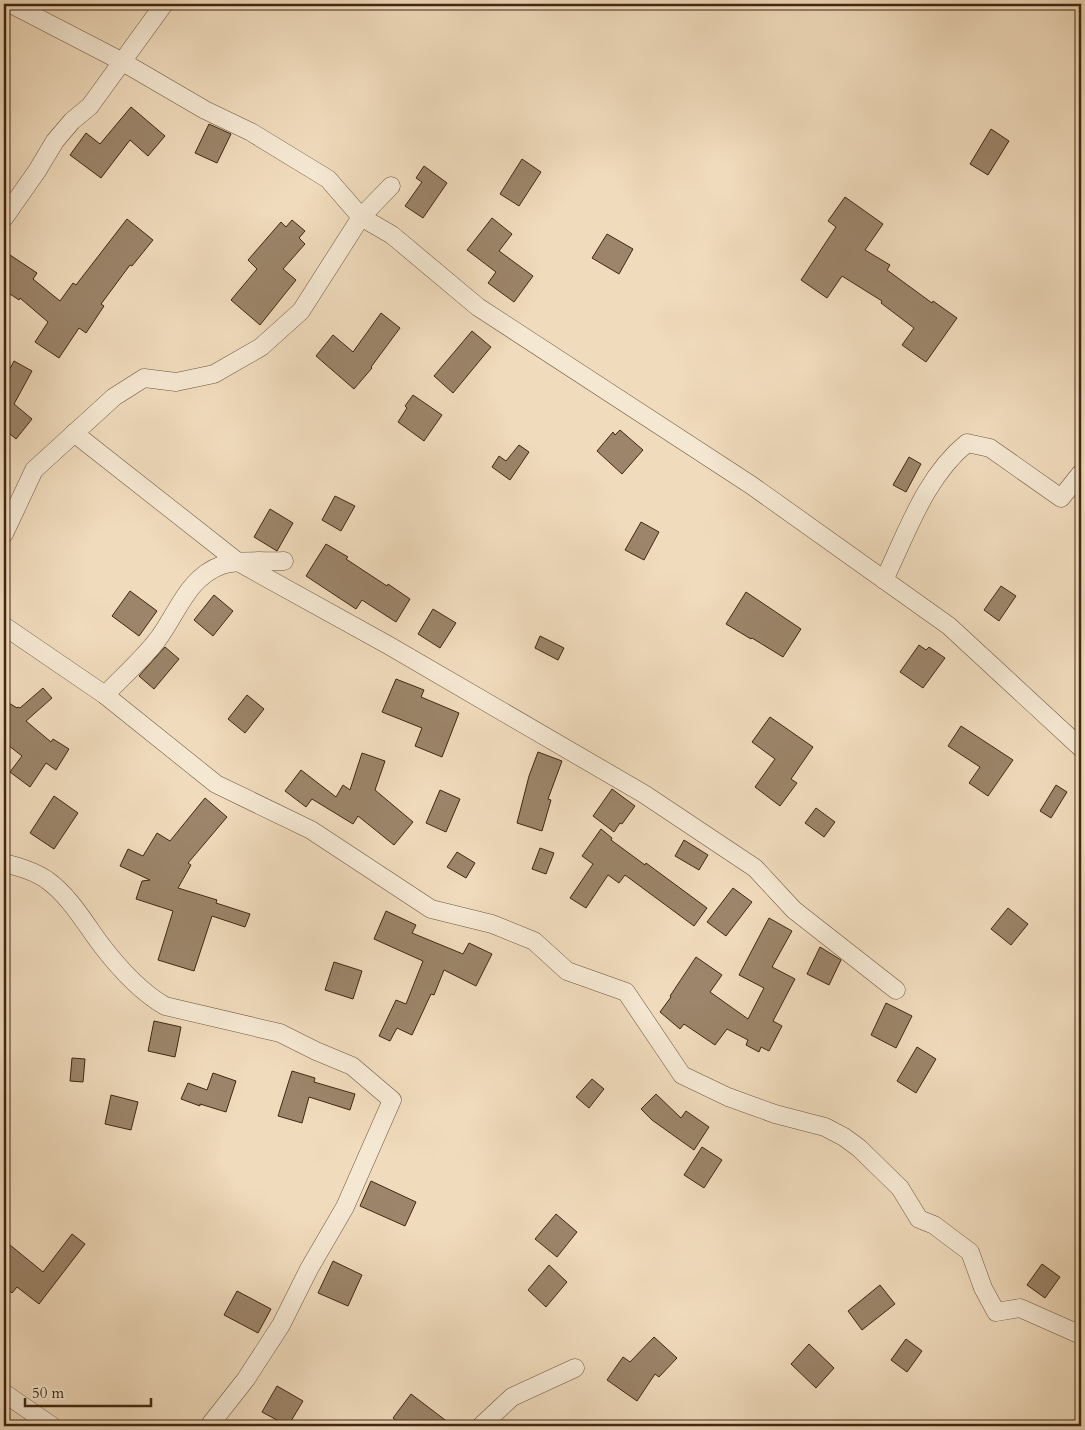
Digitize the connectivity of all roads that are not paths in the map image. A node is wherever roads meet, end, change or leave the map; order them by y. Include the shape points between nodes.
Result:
1 (11, 4) edge
2 (164, 4) edge
3 (121, 62) junction
4 (391, 186) dead end
5 (361, 217) junction
6 (4, 218) edge
7 (74, 432) junction
8 (1081, 473) edge
9 (4, 534) edge
10 (284, 561) dead end
11 (238, 562) junction
12 (884, 580) junction
13 (4, 626) edge
14 (105, 695) junction
15 (1081, 748) edge
16 (4, 863) edge
17 (896, 990) dead end
18 (1081, 1335) edge
19 (575, 1368) dead end
20 (4, 1393) edge
21 (52, 1426) edge
22 (209, 1426) edge
23 (481, 1426) edge

1 - 3 street
2 - 3 street
3 - 5 street via 250,132 328,179
3 - 6 street via 90,106 55,141
4 - 5 street
5 - 7 street via 301,311 261,347 214,374 176,382 144,378 114,397
5 - 12 street via 392,236 478,307 751,485
7 - 9 street via 34,470
7 - 11 street
8 - 12 street via 1061,498 990,448 967,443 946,462 932,482
10 - 11 street
11 - 14 street via 223,565 202,576 188,591 157,640
11 - 17 street via 644,794 755,868 794,910
12 - 15 street via 949,626
13 - 14 street
14 - 18 street via 216,784 311,830 431,909 492,924 534,941 567,971 626,992 682,1075 728,1097 825,1127 859,1148 900,1188 918,1219 934,1225 970,1252 996,1312 1020,1308
16 - 22 street via 46,880 68,899 101,944 149,997 165,1006 280,1033 352,1066 392,1100 344,1207 281,1325 246,1379
19 - 23 street via 512,1397
20 - 21 street

